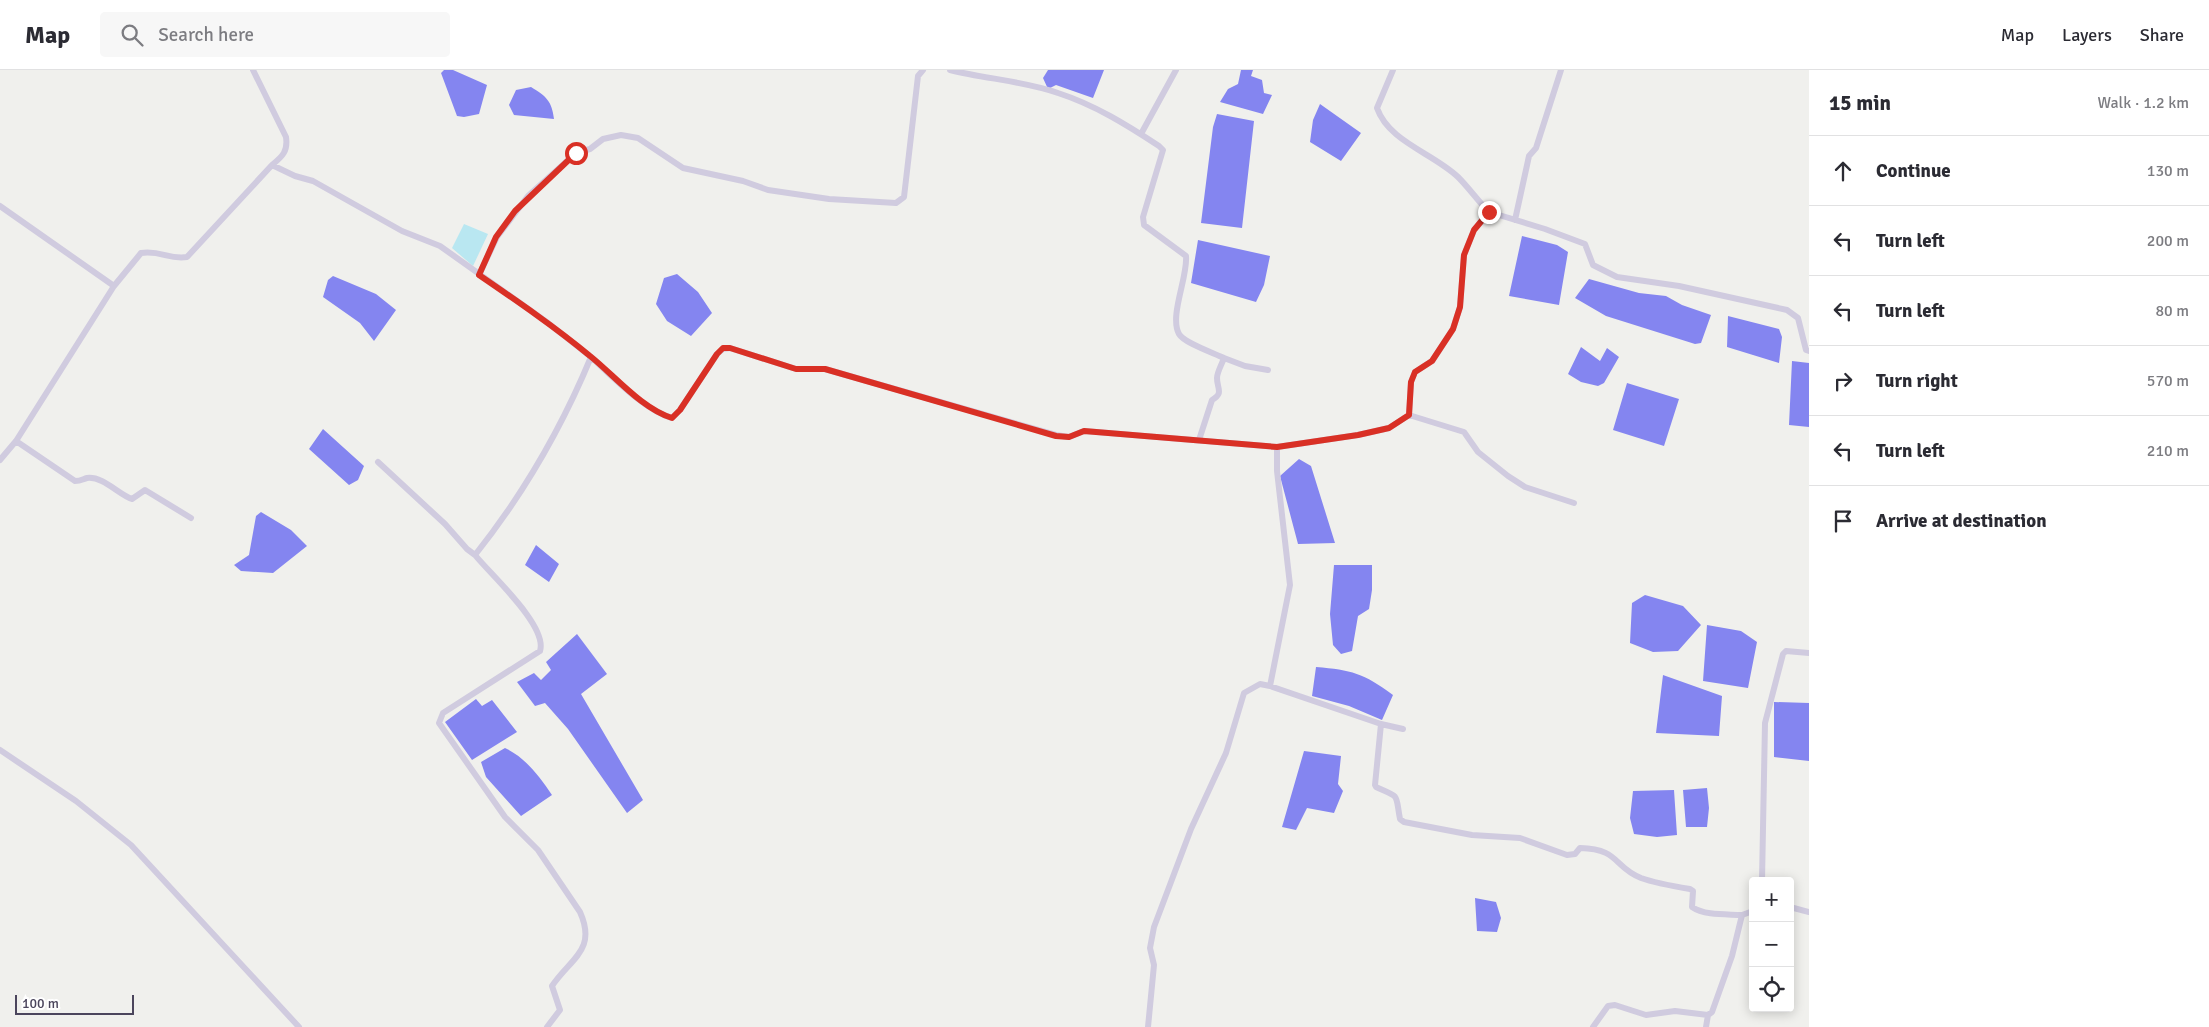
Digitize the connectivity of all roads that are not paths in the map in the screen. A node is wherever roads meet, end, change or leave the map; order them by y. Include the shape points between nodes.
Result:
1 (253, 70) edge
2 (923, 70) edge
3 (950, 70) edge
4 (1176, 70) edge
5 (1393, 70) edge
6 (1562, 70) edge
7 (1141, 134) junction
8 (272, 165) junction
9 (0, 206) edge
10 (1489, 212) junction
11 (1515, 220) junction
12 (479, 275) junction
13 (114, 286) junction
14 (1809, 351) edge
15 (591, 357) junction
16 (1224, 358) junction
17 (1268, 370) dead end
18 (1409, 415) junction
19 (16, 440) junction
20 (1199, 440) junction
21 (1277, 447) junction
22 (0, 460) edge
23 (378, 462) dead end
24 (1574, 503) dead end
25 (191, 518) dead end
26 (475, 555) junction
27 (1809, 652) edge
28 (1270, 686) junction
29 (1381, 724) junction
30 (1403, 729) dead end
31 (0, 750) edge
32 (1762, 877) edge
33 (1794, 908) edge
34 (1749, 912) edge
35 (1809, 912) edge
36 (1742, 915) junction
37 (1708, 1015) junction
38 (299, 1027) edge
39 (547, 1027) edge
40 (1148, 1027) edge
41 (1593, 1027) edge
42 (1706, 1027) edge

1 - 8 street via 286,137 287,147 283,156
2 - 12 street via 918,76 901,201 829,199 768,190 684,168 638,138 621,135 576,153 528,196 496,237
3 - 7 street via 1057,92 1088,104
4 - 7 street
5 - 10 street via 1377,108 1380,118 1390,129 1457,176
6 - 11 street via 1536,148 1529,156
7 - 16 street via 1163,150 1143,217 1144,225 1186,256 1177,320 1180,334 1187,341
8 - 12 street via 314,181 402,232 440,246
8 - 13 street via 187,257 177,259 154,251 141,253
9 - 13 street
10 - 11 street
10 - 18 street via 1474,230 1464,255 1460,307 1453,329 1435,357 1413,377
11 - 14 street via 1585,244 1593,265 1617,277 1679,286 1787,310 1798,318 1803,342
12 - 15 street
13 - 19 street
15 - 20 street via 621,384 672,418 717,354 723,348 730,348 796,369 825,369 1056,436 1069,437 1084,431
15 - 26 street via 580,384 530,474 496,531
16 - 17 street
16 - 20 street via 1217,378 1220,391 1212,400
18 - 21 street via 1389,428
18 - 24 street via 1464,432 1478,452 1525,487
19 - 22 street
19 - 25 street via 75,481 88,478 103,482 132,499 145,490
20 - 21 street
21 - 28 street via 1290,585
23 - 26 street
26 - 39 street via 540,634 542,644 540,651 443,713 439,723 505,816 538,850 585,923 584,946 552,986 560,1010
27 - 32 street via 1792,650 1782,654 1764,723
28 - 29 street
28 - 40 street via 1260,684 1244,693 1226,753 1167,890 1150,948 1154,965
29 - 30 street
29 - 36 street via 1375,785 1393,792 1400,820 1472,835 1520,838 1567,855 1575,854 1580,848 1609,853 1640,878 1692,890 1694,909
31 - 38 street via 76,801 131,845
33 - 35 street
34 - 36 street
36 - 37 street via 1716,1005
37 - 41 street via 1675,1011 1646,1015 1615,1005 1608,1006
37 - 42 street

